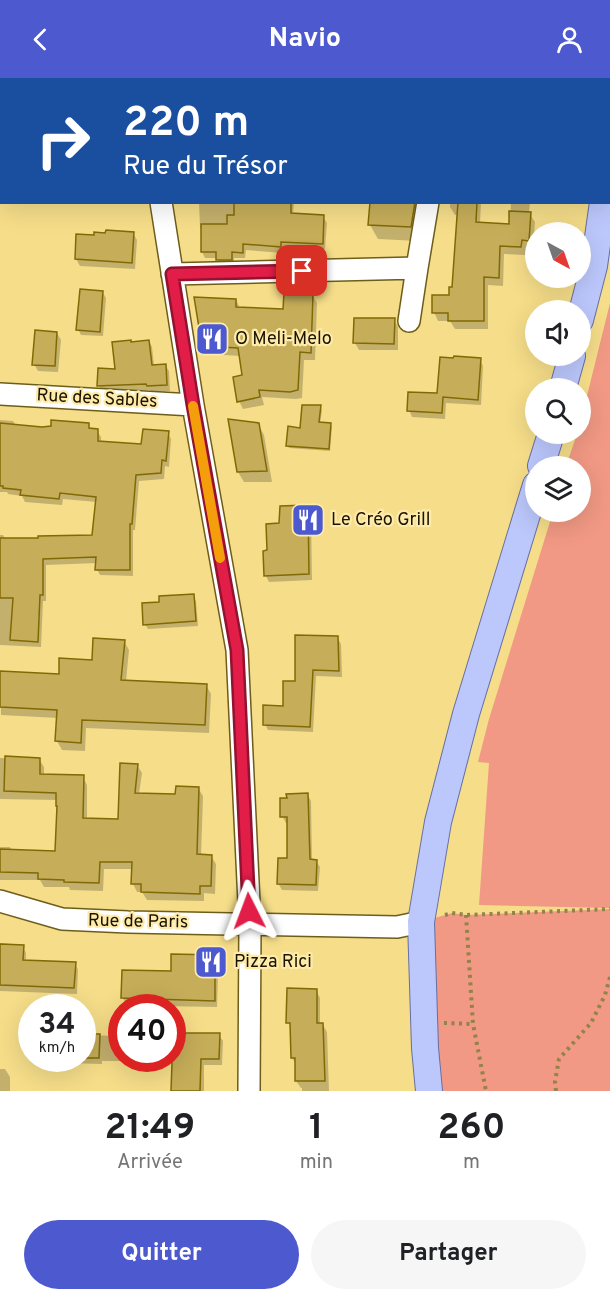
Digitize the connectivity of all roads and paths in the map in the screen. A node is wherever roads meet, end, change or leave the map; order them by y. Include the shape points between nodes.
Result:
1 (161, 204) edge
2 (428, 204) edge
3 (603, 204) edge
4 (417, 267) junction
5 (172, 274) junction
6 (585, 300) edge
7 (409, 321) dead end
8 (0, 394) edge
9 (193, 405) junction
10 (525, 521) edge
11 (0, 901) edge
12 (610, 909) edge
13 (453, 913) dead end
14 (466, 915) junction
15 (421, 922) junction
16 (250, 924) junction
17 (610, 977) edge
18 (249, 1091) edge
19 (429, 1091) edge
20 (486, 1091) edge
21 (556, 1091) edge

1 - 5 street
2 - 4 street
3 - 6 main road
4 - 5 street
4 - 7 street
5 - 9 street
8 - 9 street, Rue des Sables
9 - 16 street via 237,650
10 - 15 main road via 438,822
11 - 16 street, Rue de Paris via 62,919
12 - 14 path
13 - 14 path
14 - 20 path via 473,1024
15 - 16 street, Rue de Paris via 397,927
15 - 19 main road
16 - 18 street
17 - 21 path via 591,1023 559,1059

